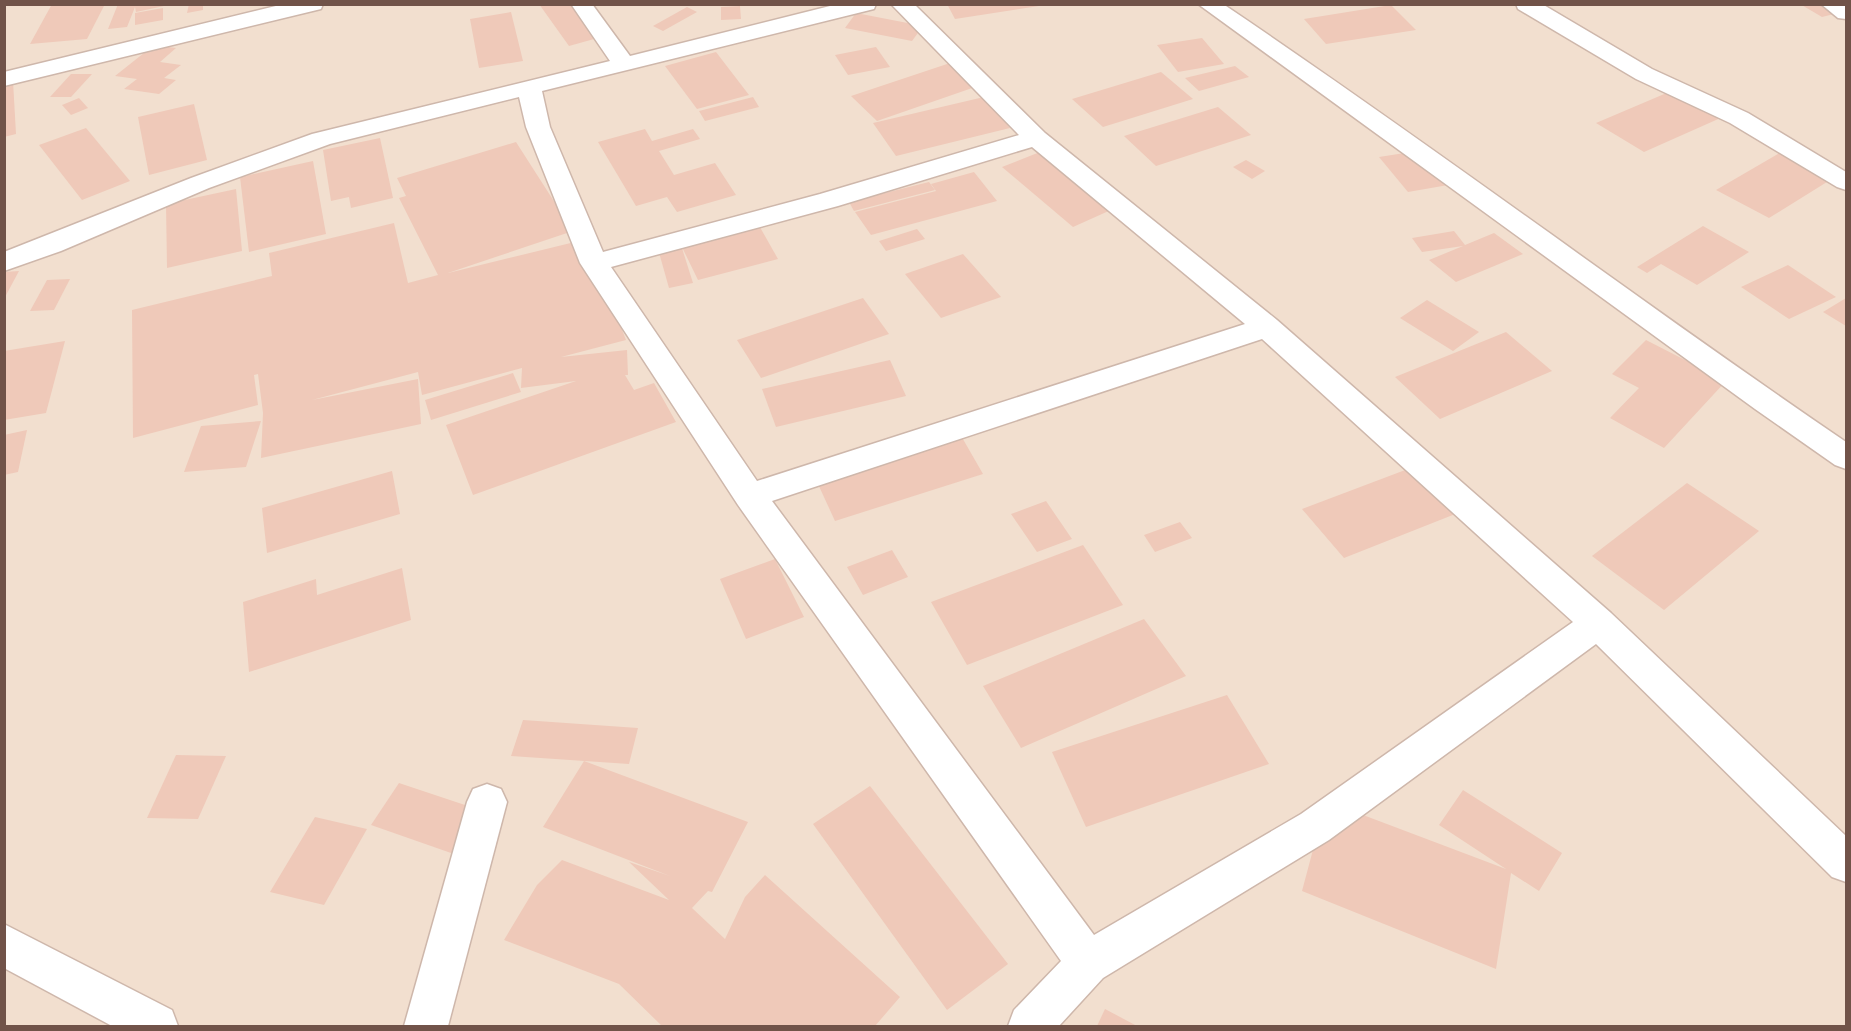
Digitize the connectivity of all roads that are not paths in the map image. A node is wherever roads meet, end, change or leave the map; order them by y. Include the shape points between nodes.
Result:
1 (313, 4) edge
2 (581, 4) edge
3 (866, 4) edge
4 (901, 4) edge
5 (1208, 4) edge
6 (1526, 4) edge
7 (1831, 4) edge
8 (1846, 13) edge
9 (624, 64) junction
10 (4, 79) edge
11 (529, 87) junction
12 (1036, 138) junction
13 (1846, 182) edge
14 (4, 262) edge
15 (594, 263) junction
16 (1267, 327) junction
17 (1846, 457) edge
18 (750, 496) junction
19 (1598, 622) junction
20 (487, 802) dead end
21 (1846, 863) edge
22 (4, 945) edge
23 (1088, 963) junction
24 (156, 1026) edge
25 (426, 1026) edge
26 (1030, 1026) edge

1 - 10 street
2 - 9 street
3 - 9 street
4 - 12 street
5 - 17 street via 1306,69
6 - 13 street via 1644,74 1738,118
7 - 8 street
9 - 11 street
11 - 14 street via 321,139
11 - 15 street via 538,127
12 - 15 street via 829,200
12 - 16 street
15 - 18 street
16 - 18 street
16 - 19 street
18 - 23 street
19 - 21 street
19 - 23 street via 1315,827
20 - 25 street
22 - 24 street
23 - 26 street

